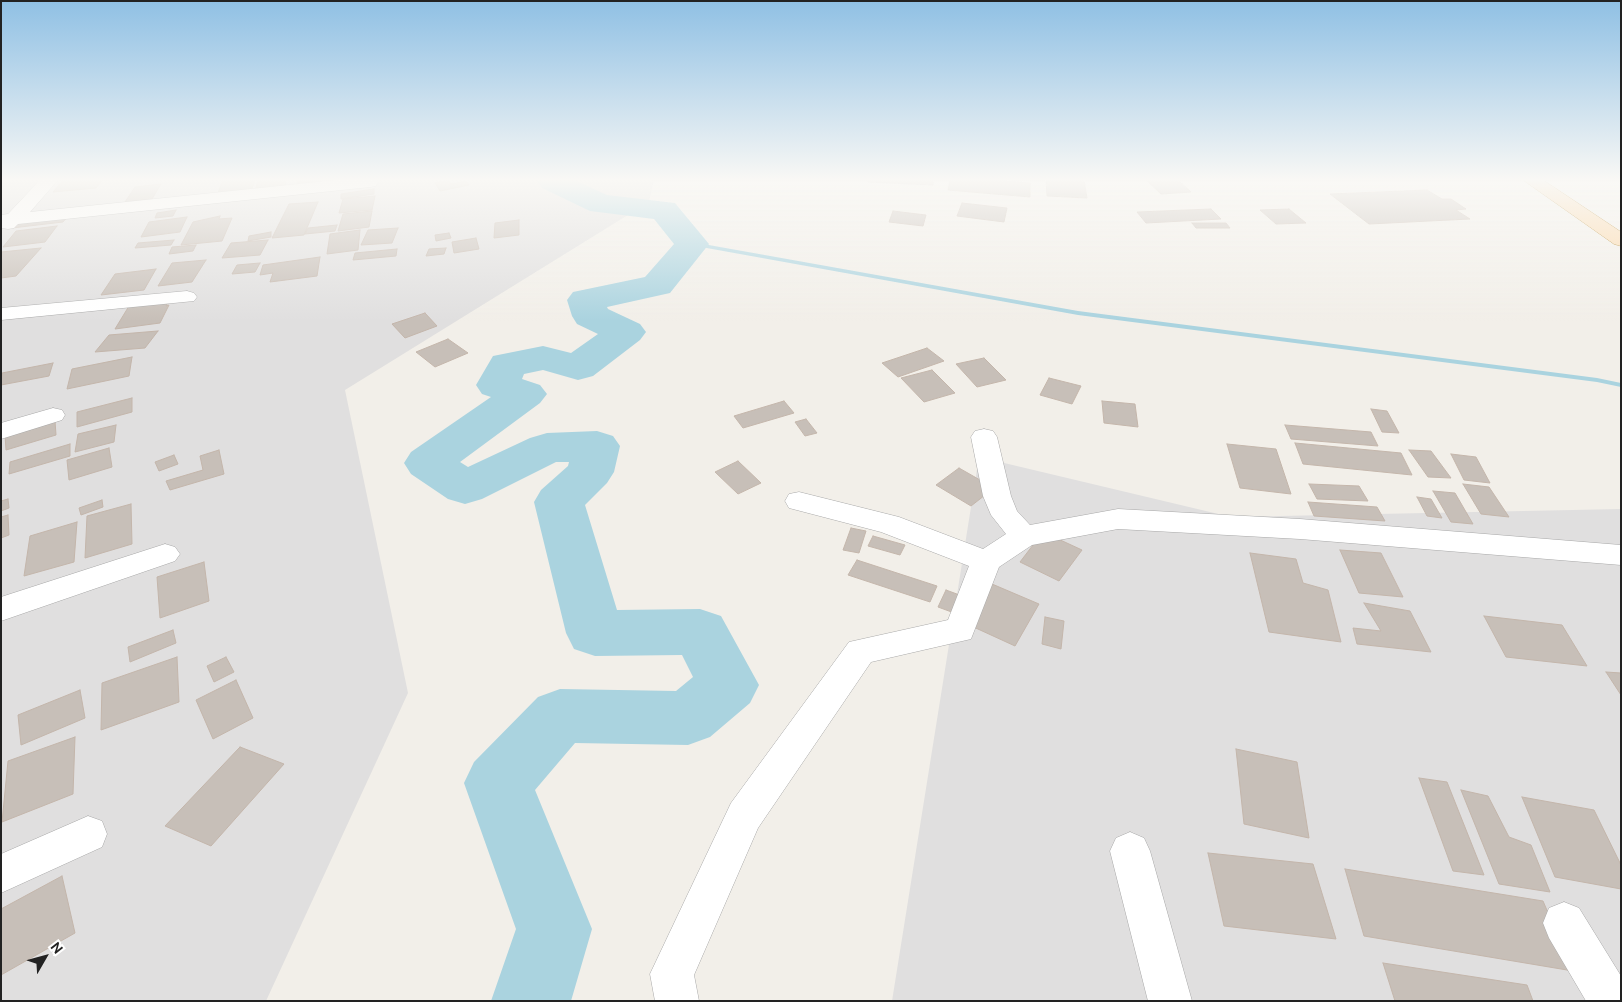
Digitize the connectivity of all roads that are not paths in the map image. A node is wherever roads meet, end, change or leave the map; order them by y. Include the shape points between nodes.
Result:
1 (1601, 227) edge
2 (1621, 240) edge
3 (188, 297) dead end
4 (1, 314) edge
5 (53, 415) dead end
6 (1, 431) edge
7 (984, 437) dead end
8 (799, 501) dead end
9 (1024, 536) junction
10 (165, 554) dead end
11 (1621, 555) edge
12 (986, 561) junction
13 (1, 609) edge
14 (88, 834) dead end
15 (1130, 851) dead end
16 (1, 874) edge
17 (1564, 923) dead end
18 (677, 1001) edge
19 (1170, 1001) edge
20 (1611, 1001) edge

1 - 2 main road
3 - 4 street
5 - 6 street
7 - 9 street via 998,496 1006,515
8 - 12 street via 889,524
9 - 11 street via 1110,520 1141,519
9 - 12 street
10 - 13 street
12 - 18 street via 960,630 861,651 744,816 672,974
14 - 16 street
15 - 19 street
17 - 20 street

